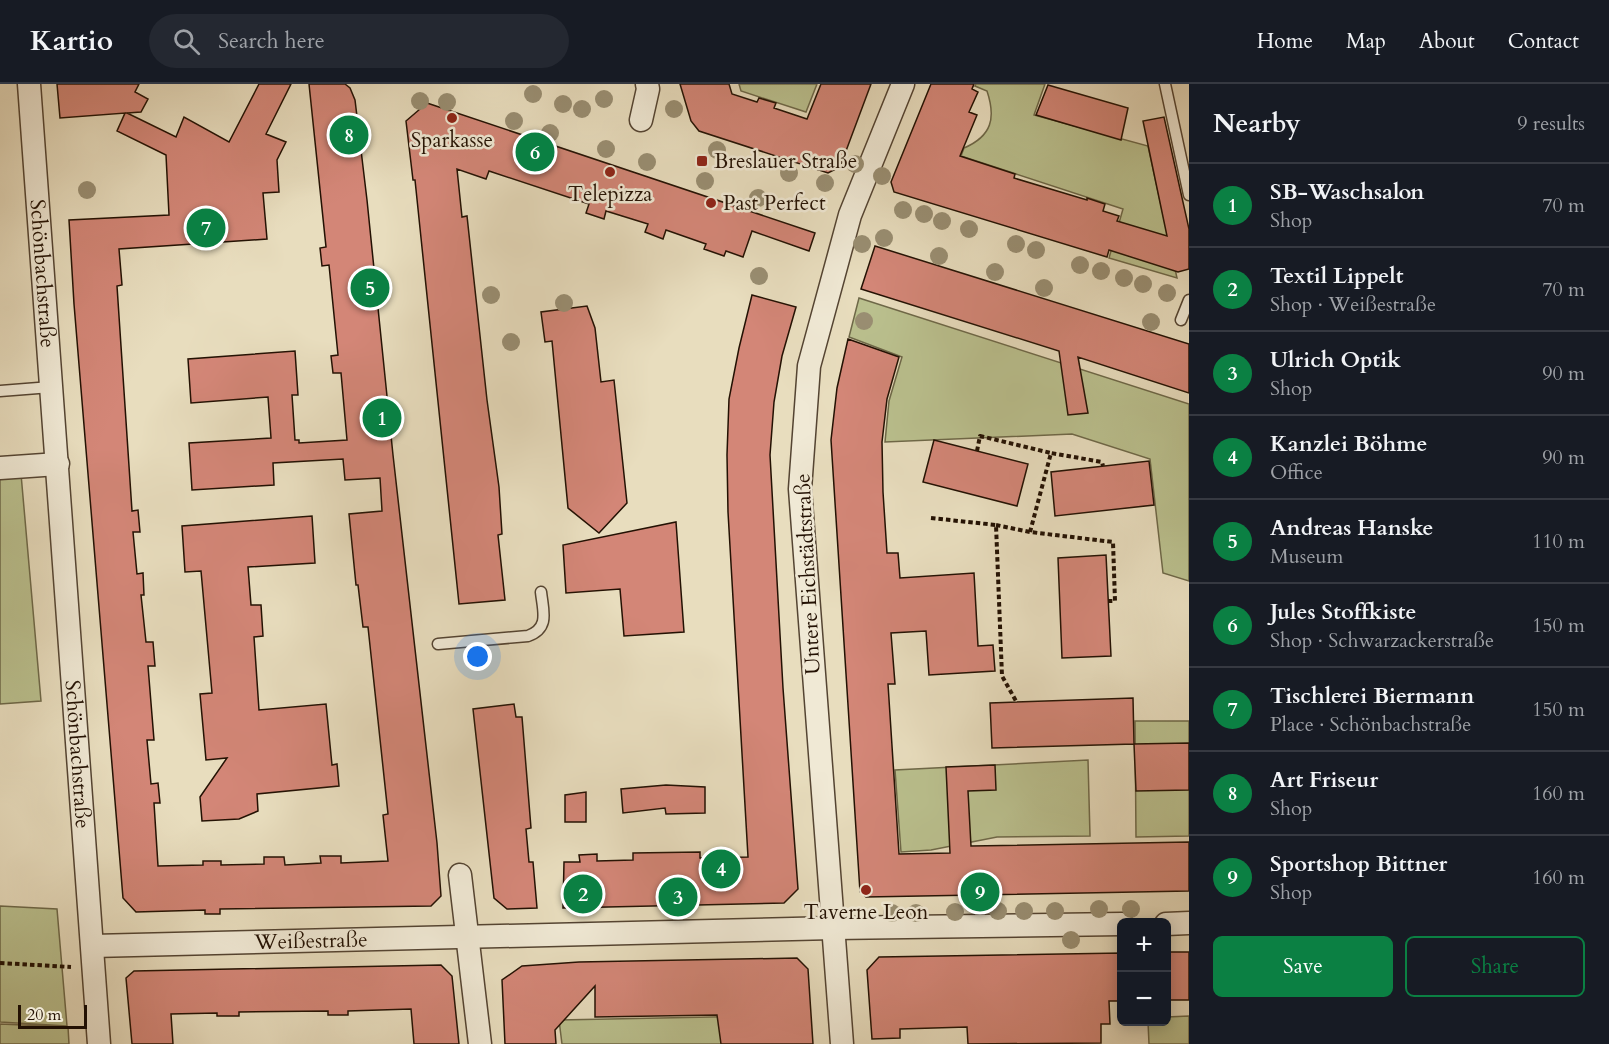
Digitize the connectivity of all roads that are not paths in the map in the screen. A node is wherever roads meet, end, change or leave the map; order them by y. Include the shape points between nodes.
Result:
1 (29, 84) edge
2 (646, 84) edge
3 (903, 84) edge
4 (1165, 84) edge
5 (640, 120) dead end
6 (1189, 195) edge
7 (1189, 300) edge
8 (1181, 320) dead end
9 (51, 387) junction
10 (0, 391) edge
11 (58, 464) junction
12 (0, 468) edge
13 (541, 592) dead end
14 (438, 644) dead end
15 (460, 875) dead end
16 (1189, 923) edge
17 (1117, 924) edge
18 (1171, 924) edge
19 (833, 928) junction
20 (468, 936) junction
21 (93, 946) junction
22 (99, 1044) edge
23 (480, 1044) edge
24 (842, 1044) edge

1 - 9 street, Schönbachstraße
2 - 5 street
3 - 19 street, Untere Eichstädtstraße via 850,215 809,366 800,489
4 - 6 lane
7 - 8 lane
9 - 10 lane
9 - 11 street, Schönbachstraße
11 - 12 street
11 - 21 street, Schönbachstraße
13 - 14 lane via 544,620 537,633
15 - 20 street
16 - 18 street
17 - 19 street, Weißestraße
19 - 20 street, Weißestraße
19 - 24 street, Untere Eichstädtstraße
20 - 21 street, Weißestraße
20 - 23 street
21 - 22 street, Schönbachstraße

